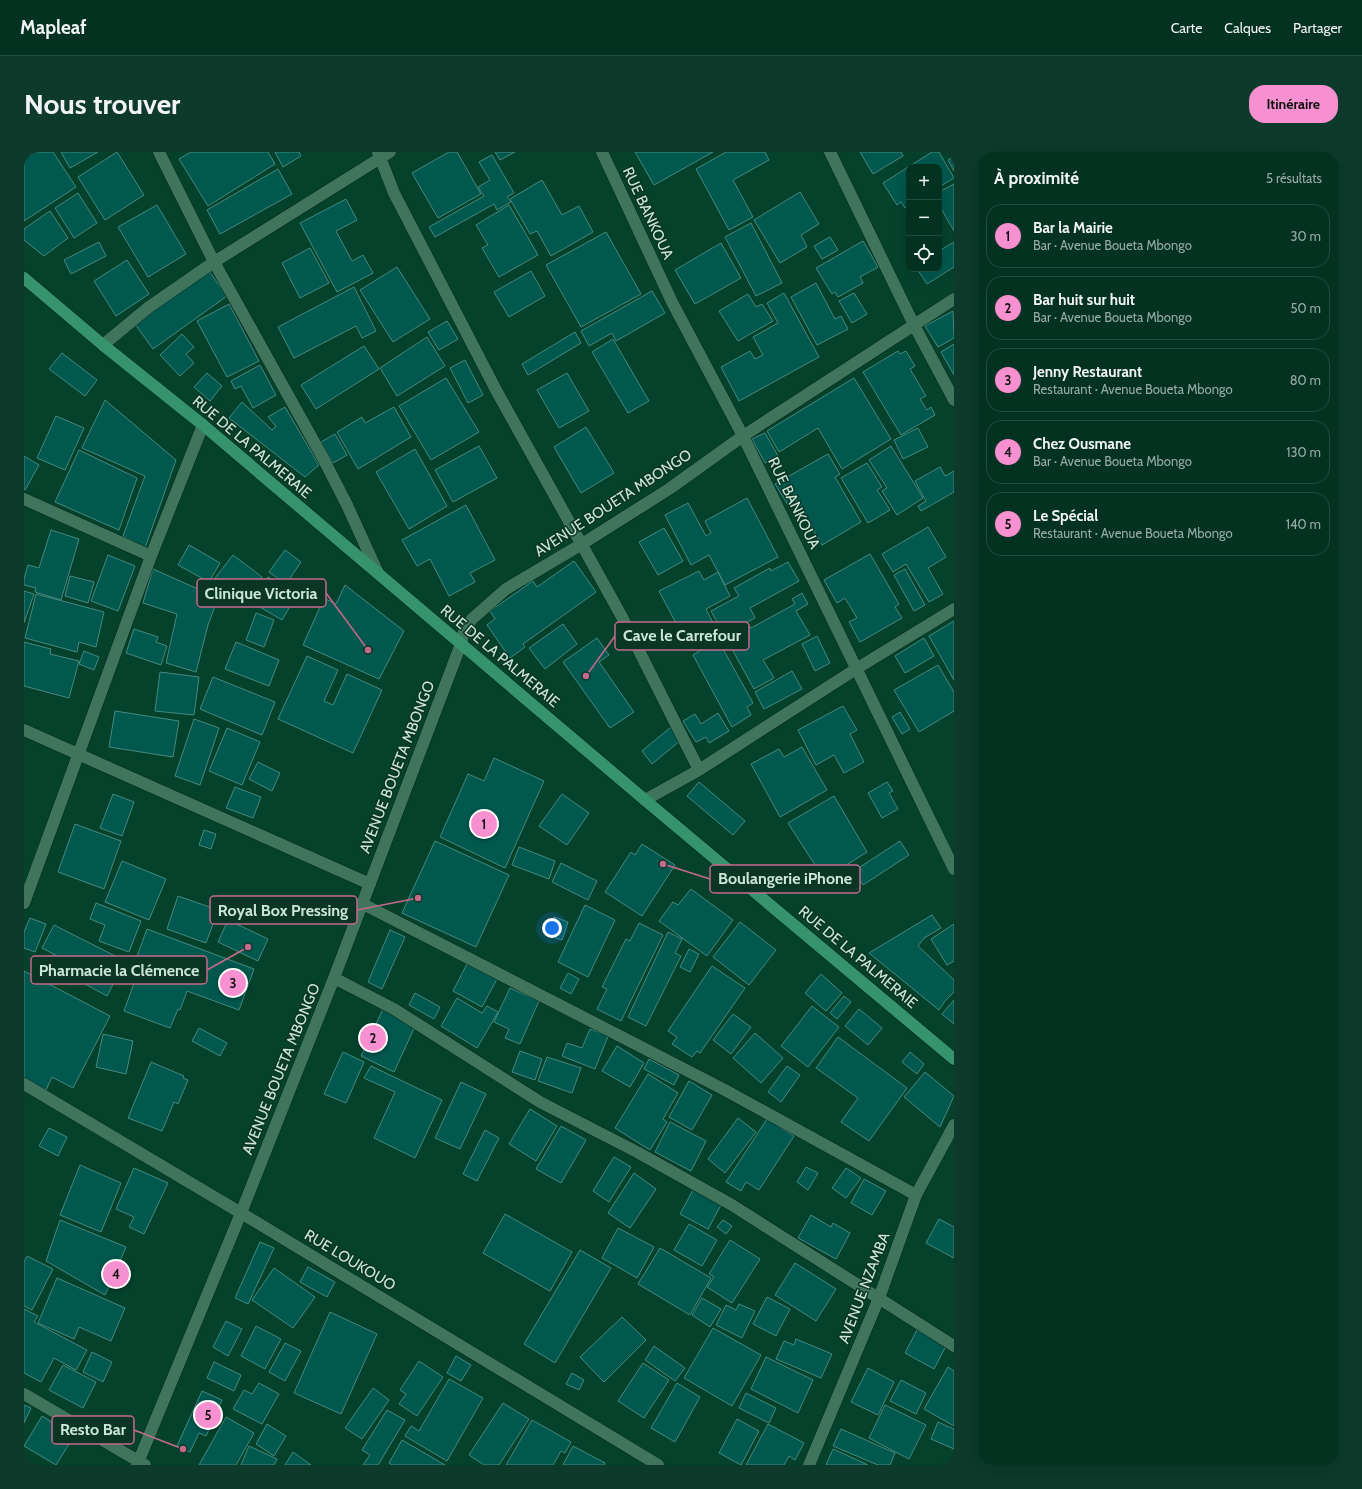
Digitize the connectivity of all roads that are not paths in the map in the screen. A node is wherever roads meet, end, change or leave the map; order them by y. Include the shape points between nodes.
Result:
1 (159, 152) edge
2 (602, 152) edge
3 (830, 152) edge
4 (383, 154) edge
5 (214, 262) junction
6 (24, 278) edge
7 (954, 299) edge
8 (914, 325) junction
9 (103, 345) junction
10 (954, 400) edge
11 (203, 425) junction
12 (743, 436) junction
13 (24, 499) edge
14 (582, 544) junction
15 (151, 556) junction
16 (378, 573) junction
17 (954, 609) edge
18 (461, 644) junction
19 (856, 670) junction
20 (24, 730) edge
21 (80, 754) junction
22 (699, 770) junction
23 (645, 800) junction
24 (954, 869) edge
25 (370, 884) junction
26 (24, 903) edge
27 (362, 904) junction
28 (334, 978) junction
29 (954, 1059) edge
30 (24, 1084) edge
31 (954, 1125) edge
32 (916, 1195) junction
33 (241, 1213) junction
34 (879, 1298) junction
35 (954, 1346) edge
36 (24, 1394) edge
37 (140, 1464) edge
38 (658, 1465) edge
39 (810, 1465) edge

1 - 5 street
2 - 12 street, RUE BANKOUA via 672,302
3 - 8 street
4 - 5 street
4 - 14 street via 394,193 492,383
5 - 9 street via 149,307
5 - 16 street via 323,458
6 - 9 main road, RUE DE LA PALMERAIE
7 - 8 street, AVENUE BOUETA MBONGO
8 - 10 street
8 - 12 street, AVENUE BOUETA MBONGO
9 - 11 main road, RUE DE LA PALMERAIE
11 - 15 street
11 - 16 main road, RUE DE LA PALMERAIE
12 - 14 street, AVENUE BOUETA MBONGO
12 - 19 street, RUE BANKOUA
13 - 15 street
14 - 18 street, AVENUE BOUETA MBONGO via 506,589 472,619 464,631
14 - 22 street
15 - 21 street
16 - 18 main road, RUE DE LA PALMERAIE
17 - 19 street
18 - 23 main road, RUE DE LA PALMERAIE
18 - 25 street, AVENUE BOUETA MBONGO
19 - 22 street
19 - 24 street, RUE BANKOUA
20 - 21 street
21 - 25 street
21 - 26 street
22 - 23 street
23 - 29 main road, RUE DE LA PALMERAIE
25 - 27 street, AVENUE BOUETA MBONGO
27 - 28 street, AVENUE BOUETA MBONGO
27 - 32 street via 723,1089
28 - 33 street, AVENUE BOUETA MBONGO
28 - 34 street via 394,1009 540,1102 732,1205
30 - 33 street, RUE LOUKOUO
31 - 32 street, AVENUE NZAMBA
32 - 34 street, AVENUE NZAMBA
33 - 37 street, AVENUE BOUETA MBONGO
33 - 38 street, RUE LOUKOUO
34 - 35 street
34 - 39 street, AVENUE NZAMBA
36 - 37 street

